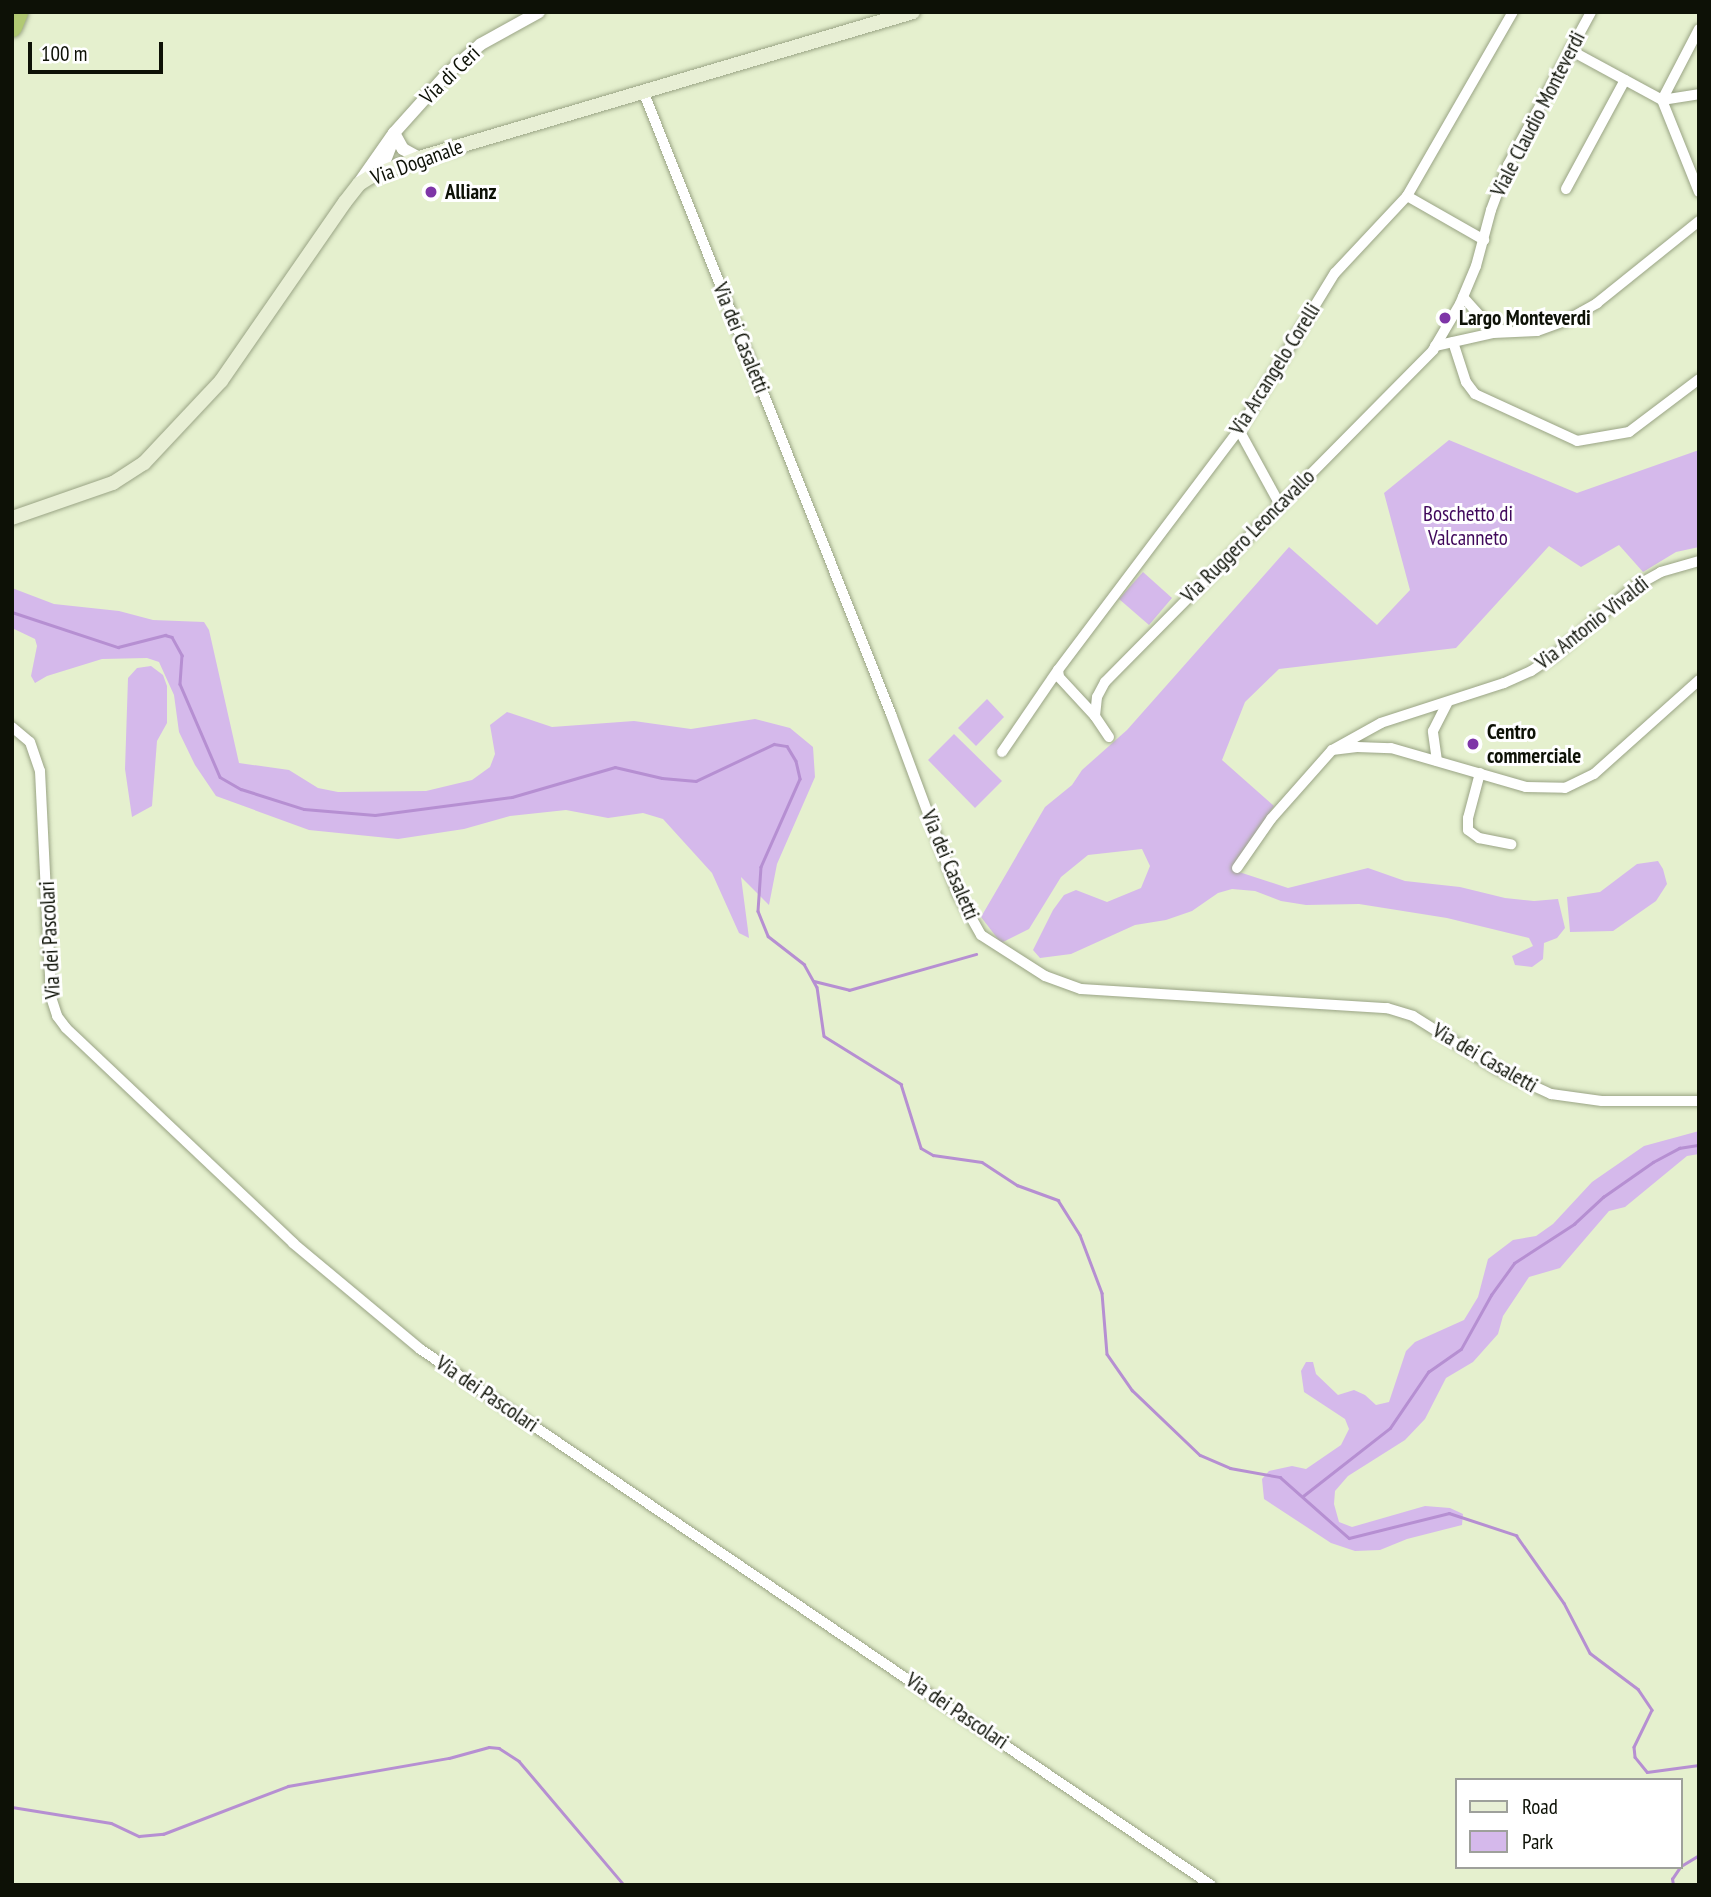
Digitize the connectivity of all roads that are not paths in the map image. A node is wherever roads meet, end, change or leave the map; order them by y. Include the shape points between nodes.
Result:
1 (18, 12) edge
2 (538, 12) edge
3 (913, 12) edge
4 (1513, 12) edge
5 (1591, 12) edge
6 (12, 27) edge
7 (1699, 29) edge
8 (1570, 50) junction
9 (1625, 80) junction
10 (643, 90) junction
11 (1699, 94) edge
12 (1662, 100) junction
13 (394, 133) junction
14 (377, 155) junction
15 (419, 158) junction
16 (381, 172) junction
17 (359, 184) junction
18 (1566, 189) dead end
19 (1699, 192) edge
20 (1406, 196) junction
21 (1699, 221) edge
22 (1483, 240) junction
23 (1463, 296) junction
24 (1504, 331) junction
25 (1452, 342) junction
26 (1435, 346) junction
27 (1699, 379) edge
28 (1238, 430) junction
29 (1279, 503) junction
30 (12, 518) edge
31 (1699, 561) edge
32 (1058, 670) junction
33 (1699, 680) edge
34 (1447, 703) junction
35 (1095, 716) junction
36 (12, 727) edge
37 (1109, 737) dead end
38 (1332, 750) junction
39 (1002, 752) dead end
40 (1437, 761) junction
41 (1480, 773) junction
42 (1511, 844) dead end
43 (1237, 868) dead end
44 (1699, 1101) edge
45 (1211, 1885) edge

1 - 6 highway
2 - 13 street, Via di Ceri via 474,49
3 - 10 main road, Via Doganale
4 - 20 street, Via Arcangelo Corelli
5 - 8 street, Viale Claudio Monteverdi
7 - 12 street
8 - 9 street
8 - 22 street, Viale Claudio Monteverdi via 1508,165
9 - 12 street
9 - 18 street
10 - 15 main road, Via Doganale
10 - 44 street, Via dei Casaletti via 958,894 981,935 1037,971 1075,988 1387,1008 1413,1016 1497,1069 1551,1094 1602,1101
11 - 12 street
12 - 19 street
13 - 14 street, Via di Ceri
13 - 15 street via 403,149
13 - 16 street
14 - 16 street
14 - 17 street, Via di Ceri
15 - 16 main road, Via Doganale
16 - 17 main road, Via Doganale
17 - 30 main road, Via Doganale via 221,381 144,463 113,482
20 - 22 street
20 - 28 street, Via Arcangelo Corelli via 1332,278
21 - 24 street via 1584,312 1545,329
22 - 23 street, Viale Claudio Monteverdi
23 - 24 street via 1483,319
23 - 26 street, Via Ruggero Leoncavallo
24 - 25 street
25 - 26 street
25 - 27 street via 1475,394 1577,441 1629,432
26 - 29 street, Via Ruggero Leoncavallo
28 - 29 street
28 - 32 street, Via Arcangelo Corelli
29 - 35 street, Via Ruggero Leoncavallo via 1105,682
31 - 34 street, Via Antonio Vivaldi via 1634,587 1539,667
32 - 35 street via 1059,677
32 - 39 street, Via Arcangelo Corelli
33 - 41 street via 1598,770 1577,783 1537,789
34 - 38 street, Via Antonio Vivaldi via 1381,723
34 - 40 street via 1433,731
35 - 37 street
36 - 45 street, Via dei Pascolari via 30,742 39,764 51,997 66,1027 293,1243 420,1349
38 - 40 street via 1380,747
38 - 43 street via 1271,819
40 - 41 street
41 - 42 street via 1468,830 1479,838

